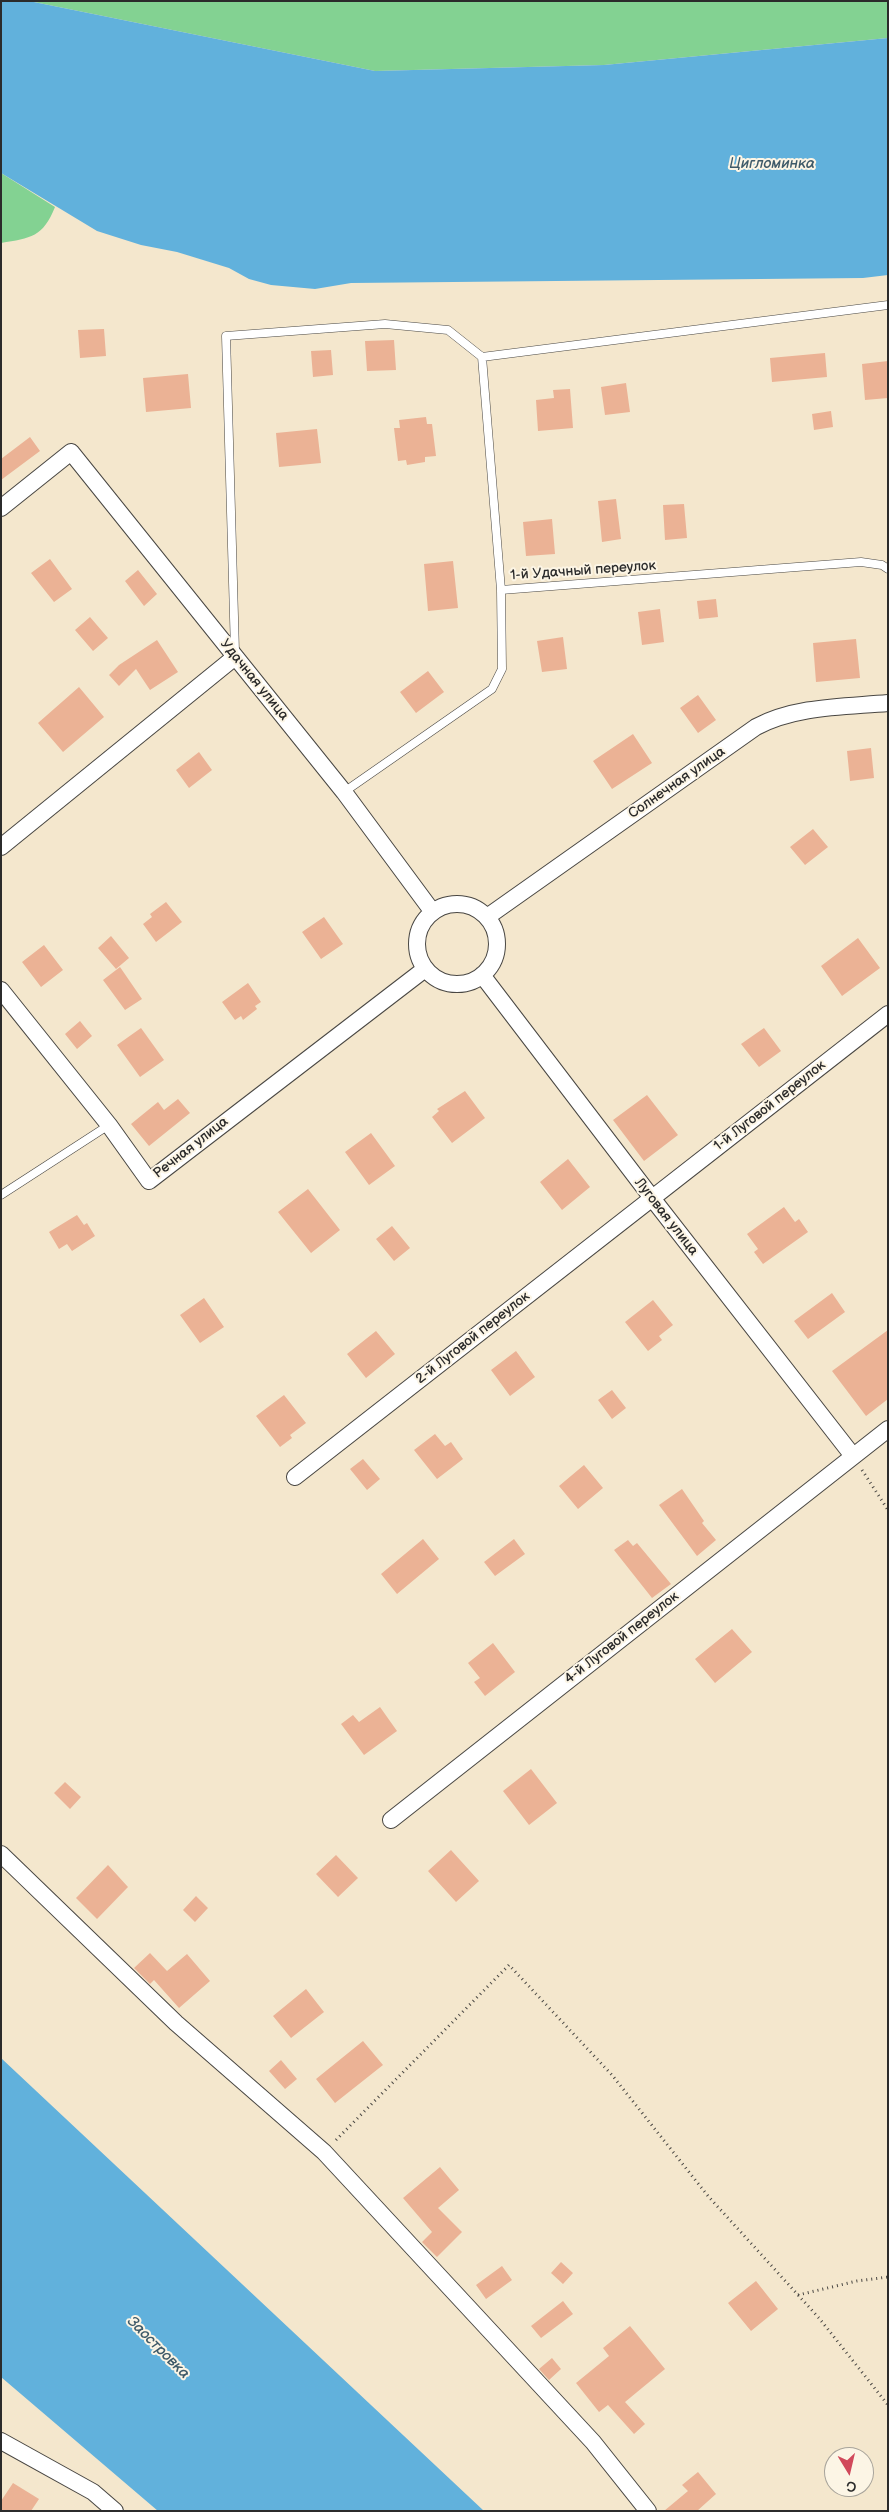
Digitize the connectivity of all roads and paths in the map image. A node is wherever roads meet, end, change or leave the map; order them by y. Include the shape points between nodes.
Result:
1 (888, 305) edge
2 (482, 357) junction
3 (1, 508) edge
4 (888, 569) edge
5 (501, 590) junction
6 (235, 657) junction
7 (888, 703) edge
8 (344, 792) junction
9 (1, 847) edge
10 (432, 912) junction
11 (487, 918) junction
12 (424, 969) junction
13 (482, 976) junction
14 (1, 990) edge
15 (888, 1014) edge
16 (108, 1125) junction
17 (1, 1195) edge
18 (652, 1198) junction
19 (888, 1429) edge
20 (853, 1456) junction
21 (295, 1477) dead end
22 (888, 1510) edge
23 (391, 1820) dead end
24 (1, 1854) edge
25 (324, 2152) junction
26 (888, 2277) edge
27 (798, 2295) junction
28 (888, 2405) edge
29 (1, 2440) edge
30 (115, 2511) edge
31 (648, 2511) edge

1 - 2 lane
2 - 5 lane
2 - 6 lane via 448,330 385,324 226,336
3 - 6 street, Удачная улица via 71,452
4 - 5 lane, 1-й Удачный переулок via 861,562
5 - 8 lane, 1-й Удачный переулок via 502,669 492,689
6 - 8 street, Удачная улица
6 - 9 street
7 - 11 street, Солнечная улица via 800,711 775,717
8 - 10 street, Удачная улица
10 - 11 street via 446,905 461,904 475,908
10 - 12 street via 423,921 417,938 418,958
11 - 13 street via 494,928 496,954
12 - 13 street via 434,978 452,984 471,982
12 - 16 street, Речная улица via 149,1181
13 - 18 street, Луговая улица
14 - 16 street, Речная улица
15 - 18 street, 1-й Луговой переулок
16 - 17 lane
18 - 20 street, Луговая улица
18 - 21 street, 2-й Луговой переулок
19 - 20 street, 4-й Луговой переулок
20 - 22 path
20 - 23 street, 4-й Луговой переулок
24 - 25 street via 176,2023
25 - 27 path via 508,1965 612,2076 708,2196
25 - 31 street via 593,2442
26 - 27 path
27 - 28 path
29 - 30 street via 93,2492

